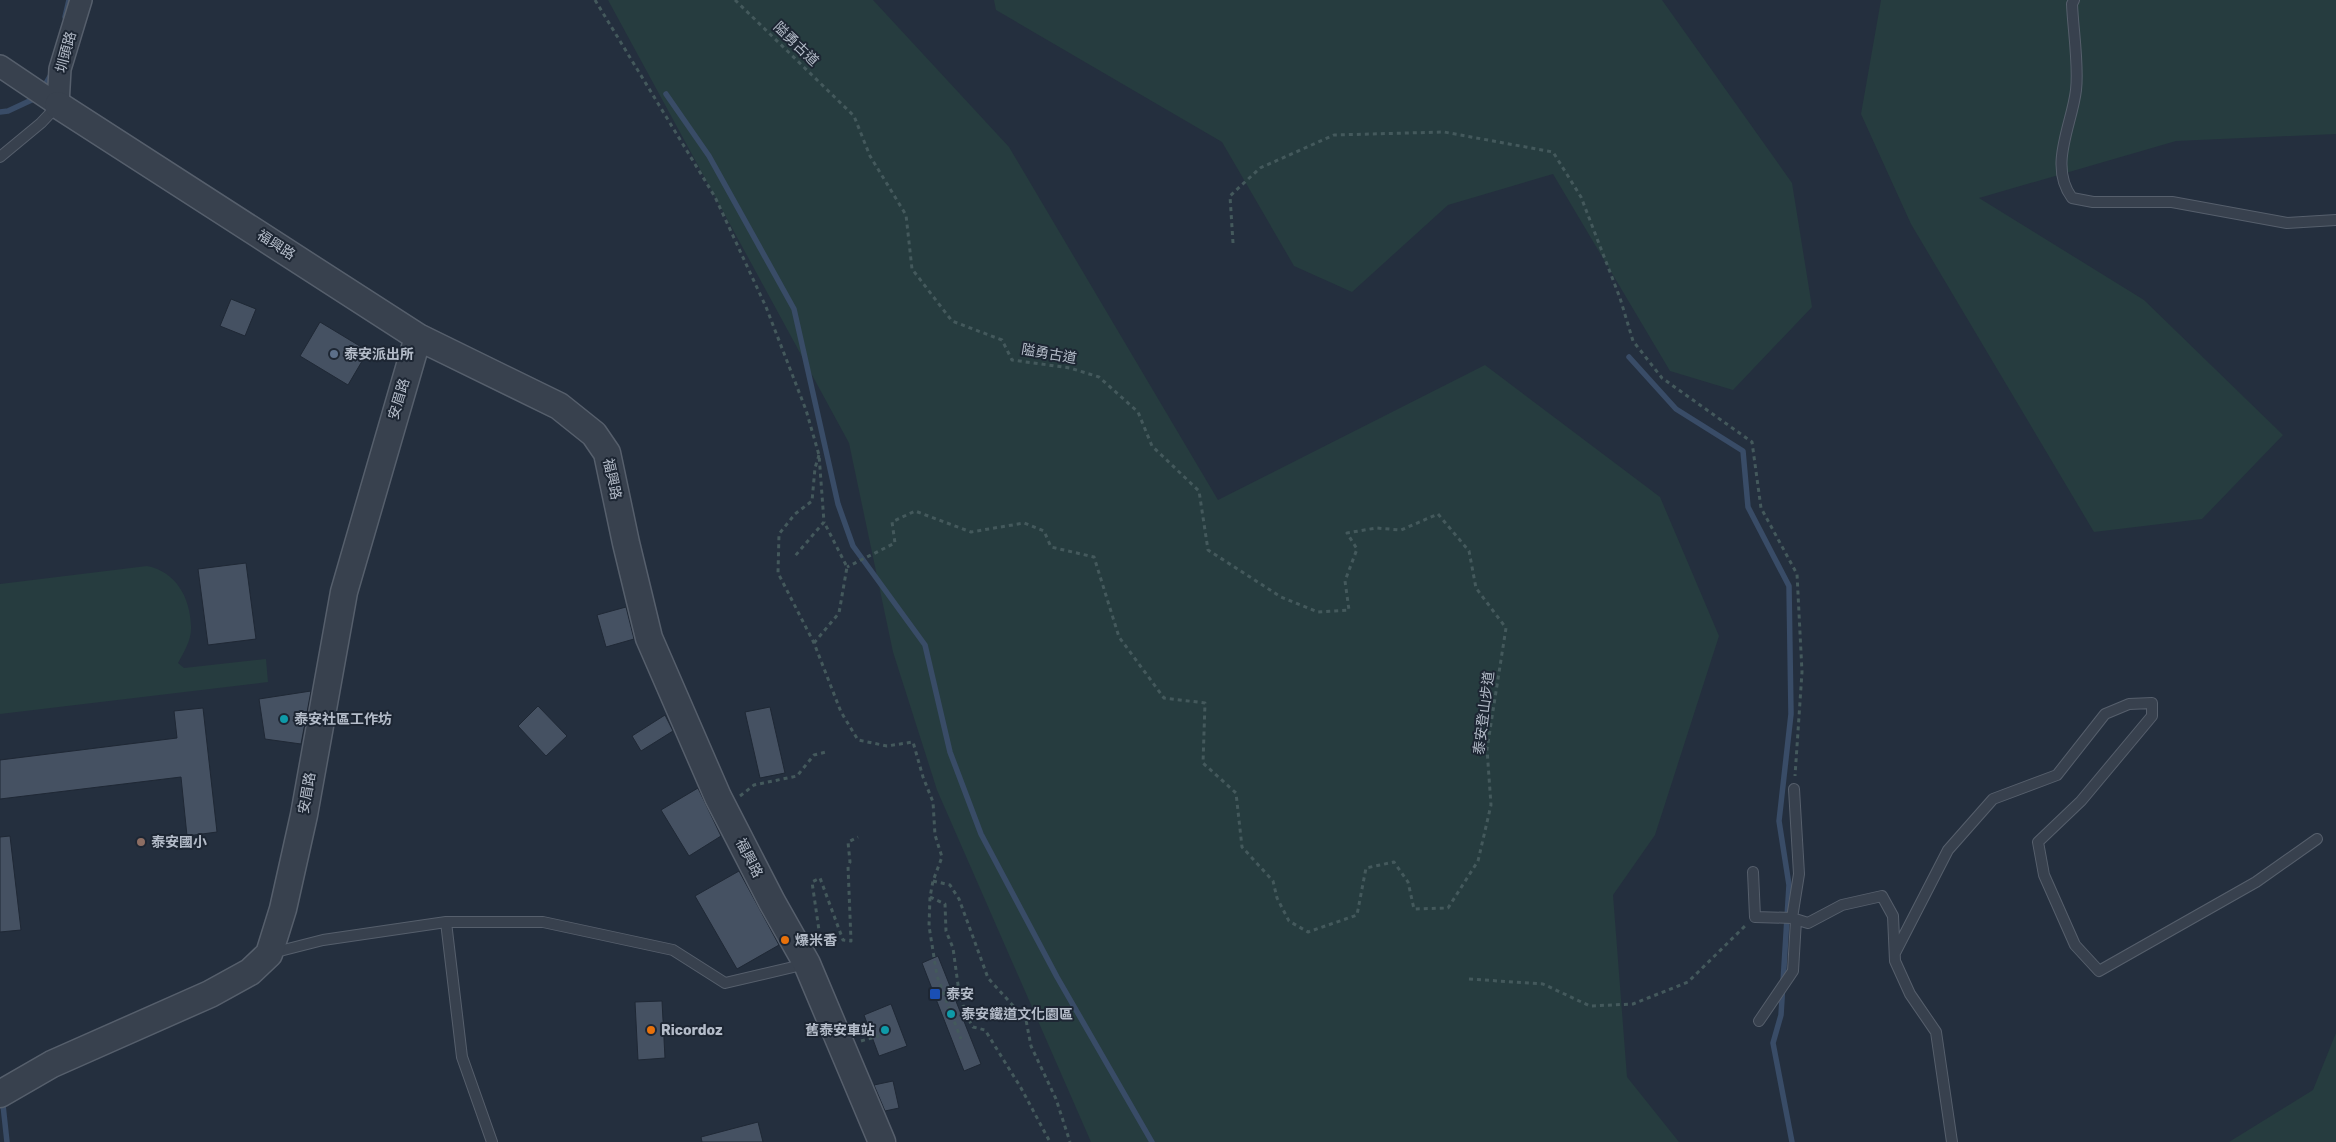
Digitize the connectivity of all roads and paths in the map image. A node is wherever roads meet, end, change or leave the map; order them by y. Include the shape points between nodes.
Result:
1 (81, 0) edge
2 (594, 0) edge
3 (735, 0) edge
4 (2074, 0) edge
5 (0, 66) edge
6 (58, 105) junction
7 (0, 157) edge
8 (2336, 220) edge
9 (1233, 243) dead end
10 (418, 337) junction
11 (819, 455) junction
12 (824, 522) junction
13 (795, 556) dead end
14 (847, 567) junction
15 (1476, 588) joint
16 (814, 644) junction
17 (826, 752) dead end
18 (1794, 789) joint
19 (724, 808) junction
20 (858, 837) dead end
21 (2317, 839) dead end
22 (1753, 872) dead end
23 (933, 881) junction
24 (930, 896) junction
25 (1755, 917) junction
26 (1794, 919) junction
27 (446, 922) junction
28 (1895, 953) junction
29 (269, 954) junction
30 (806, 962) junction
31 (1469, 979) dead end
32 (1759, 1022) dead end
33 (961, 1039) dead end
34 (0, 1094) edge
35 (492, 1142) edge
36 (882, 1142) edge
37 (1050, 1142) edge
38 (1070, 1142) edge
39 (1952, 1142) edge

1 - 6 street, 圳頭路 via 60,69
2 - 11 path via 715,197 766,307 806,410
3 - 15 path, 隘勇古道 via 854,116 870,156 906,215 912,270 952,321 1002,340 1012,360 1070,368 1099,377 1125,400 1138,412 1152,446 1199,491 1208,550 1281,597 1318,612 1349,610 1345,581 1357,550 1347,533 1376,528 1401,530 1438,514 1469,551
4 - 8 lane via 2077,89 2061,163 2064,187 2072,198 2093,202 2172,202 2287,222
5 - 6 street, 福興路
6 - 7 lane
6 - 10 street, 福興路
9 - 18 path via 1230,196 1260,168 1334,135 1444,132 1553,152 1581,197 1620,298 1632,341 1662,378 1752,442 1761,508 1797,574 1802,672
10 - 19 street, 福興路 via 559,406 594,434 607,453 649,638
10 - 29 street, 安眉路 via 344,592 304,815 283,909
11 - 12 path
11 - 16 path via 812,501 795,514 778,534 778,573
12 - 13 path
12 - 14 path
14 - 15 path, 泰安登山步道 via 895,543 892,522 915,510 971,532 1024,523 1044,531 1052,547 1094,557 1120,637 1164,698 1205,703 1203,762 1236,793 1242,847 1273,881 1277,898 1289,921 1308,932 1357,915 1366,868 1394,862 1408,882 1414,909 1448,908 1478,861 1491,805 1487,748 1506,628
14 - 16 path via 840,613
16 - 23 path via 841,712 858,740 887,746 913,742 933,802 935,835 942,856
17 - 19 path via 814,755 797,776 754,785
18 - 26 lane via 1799,874
19 - 30 street, 福興路
20 - 30 path via 848,842 851,941 843,940 820,878 812,882 822,949
21 - 28 lane via 2256,882 2099,970 2075,945 2044,875 2038,842 2081,801 2152,716 2152,703 2129,704 2104,714 2057,775 1993,799 1948,850
22 - 25 lane
23 - 24 path
23 - 38 path via 950,884 960,899 988,978 1026,1020 1031,1046 1056,1099
24 - 33 path via 929,926 937,976
24 - 37 path via 945,904 946,931 966,1015 973,1027 985,1030
25 - 26 lane
25 - 31 path via 1688,982 1633,1004 1590,1006 1543,984
26 - 28 lane via 1808,923 1842,905 1882,896 1893,916
26 - 32 lane via 1793,971
27 - 29 lane via 323,940
27 - 30 lane via 543,922 673,950 725,983
27 - 35 lane via 462,1058
28 - 39 lane via 1895,961 1910,994 1936,1032
29 - 34 street, 安眉路 via 250,972 210,994 52,1064
30 - 36 street, 福興路

